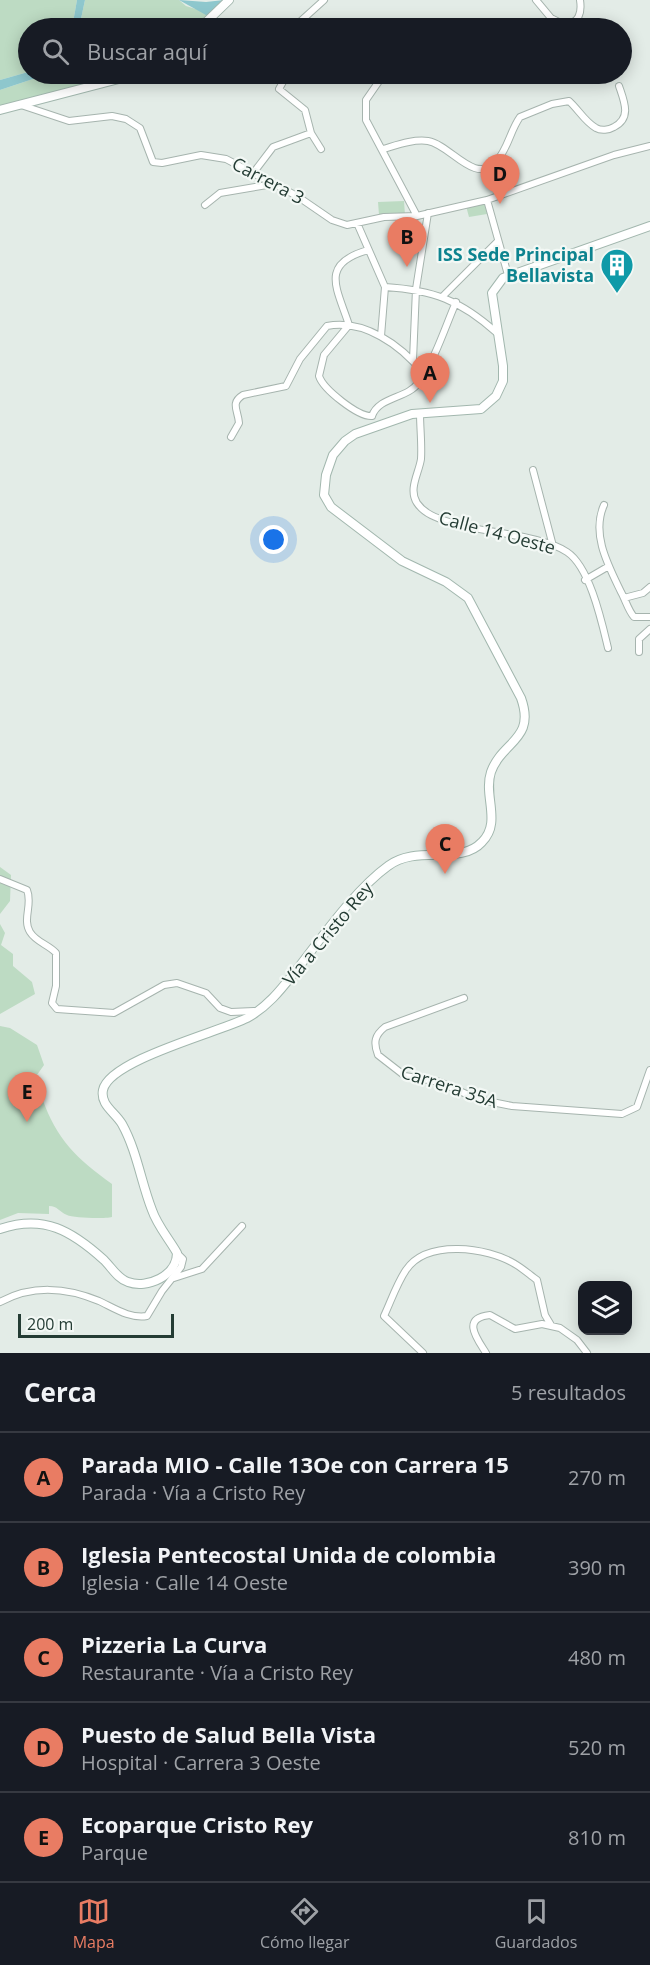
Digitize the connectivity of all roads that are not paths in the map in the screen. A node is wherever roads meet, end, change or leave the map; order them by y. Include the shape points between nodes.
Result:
1 (229, 0) edge
2 (324, 0) edge
3 (536, 0) edge
4 (580, 0) edge
5 (210, 18) edge
6 (304, 18) edge
7 (551, 18) edge
8 (578, 18) edge
9 (100, 84) edge
10 (282, 84) edge
11 (377, 84) edge
12 (619, 86) dead end
13 (21, 105) junction
14 (0, 110) edge
15 (311, 133) junction
16 (650, 146) edge
17 (321, 149) dead end
18 (383, 150) junction
19 (254, 172) junction
20 (274, 184) junction
21 (487, 200) junction
22 (205, 205) dead end
23 (428, 213) junction
24 (417, 216) junction
25 (357, 223) junction
26 (650, 226) edge
27 (498, 241) junction
28 (368, 250) junction
29 (508, 275) junction
30 (385, 286) junction
31 (416, 289) junction
32 (443, 296) junction
33 (456, 302) junction
34 (349, 325) junction
35 (497, 333) junction
36 (381, 336) junction
37 (413, 360) junction
38 (423, 373) junction
39 (420, 413) junction
40 (372, 416) junction
41 (377, 424) junction
42 (231, 437) dead end
43 (532, 470) dead end
44 (604, 505) dead end
45 (553, 546) junction
46 (609, 566) junction
47 (585, 580) junction
48 (650, 587) edge
49 (624, 598) junction
50 (650, 617) edge
51 (650, 629) edge
52 (608, 648) dead end
53 (639, 652) dead end
54 (0, 879) edge
55 (464, 998) dead end
56 (263, 1009) junction
57 (650, 1070) edge
58 (242, 1226) dead end
59 (0, 1230) edge
60 (177, 1253) junction
61 (171, 1279) junction
62 (0, 1302) edge
63 (551, 1325) junction
64 (423, 1353) edge
65 (486, 1353) edge
66 (588, 1353) edge

1 - 5 street
2 - 6 street
3 - 7 street
4 - 8 street
9 - 13 street
10 - 15 street via 279,89 304,110
11 - 18 street via 364,111
12 - 18 street via 625,118 609,129 597,128 568,101 552,104 520,117 501,156 484,168 469,167 446,148 426,141
13 - 14 street
13 - 19 street, Carrera 3 via 69,121 112,116 126,119 140,128 149,158 156,163 191,156 226,159
15 - 17 street
15 - 19 street via 273,147
16 - 21 street via 614,154
18 - 24 street
19 - 20 street, Carrera 3
20 - 22 street via 220,193
20 - 25 street, Carrera 3 via 339,223
21 - 23 street
21 - 27 street
23 - 24 street
23 - 31 street
24 - 25 street
25 - 28 street
26 - 29 street
27 - 29 street
27 - 32 street
28 - 30 street
28 - 34 street via 346,258 335,270 334,279
29 - 35 street, Vía a Cristo Rey via 492,293
30 - 31 street
30 - 36 street
31 - 32 street
31 - 37 street
32 - 33 street
33 - 35 street
33 - 38 street via 434,358
34 - 36 street
34 - 40 street via 324,355 319,376 327,389 359,413
34 - 42 street via 327,326 322,330 300,358 286,386 238,398 235,406 239,423
35 - 39 street, Vía a Cristo Rey via 503,381 488,404 472,410
36 - 37 street
37 - 38 street
38 - 40 street via 410,391 383,403
39 - 41 street, Vía a Cristo Rey
39 - 45 street, Calle 14 Oeste via 421,458 413,490 417,502 434,517
40 - 41 street
41 - 56 street, Vía a Cristo Rey via 345,441 333,455 325,480 327,502 402,561 446,582 468,598 521,698 525,725 490,774 492,818 482,843 458,854 404,857 387,866 343,911
43 - 45 street
44 - 46 street via 599,527
45 - 47 street, Calle 14 Oeste via 577,562
46 - 47 street
46 - 49 street
47 - 52 street, Calle 14 Oeste via 599,611
48 - 49 street
49 - 50 street via 634,617
51 - 53 street via 639,639
54 - 56 street via 27,890 27,923 31,933 56,953 52,1003 57,1010 114,1013 164,985 177,983 206,993 220,1008 231,1012
55 - 57 street, Carrera 35A via 386,1027 375,1041 378,1055 405,1076 440,1082 477,1099 512,1106 622,1114 637,1107
56 - 60 street, Vía a Cristo Rey via 148,1055 117,1071 105,1085 105,1103 121,1122 152,1211
58 - 61 street via 202,1269
59 - 60 street via 27,1222 65,1231 120,1277 135,1284 163,1277 175,1263
60 - 61 street via 182,1256 182,1263
61 - 62 street via 152,1311 141,1317 80,1293 61,1290 28,1291
63 - 64 street via 537,1280 513,1262 462,1249 437,1250 406,1269 384,1316
63 - 65 street via 515,1329 497,1317 484,1316 478,1320 473,1334
63 - 66 street via 569,1334

